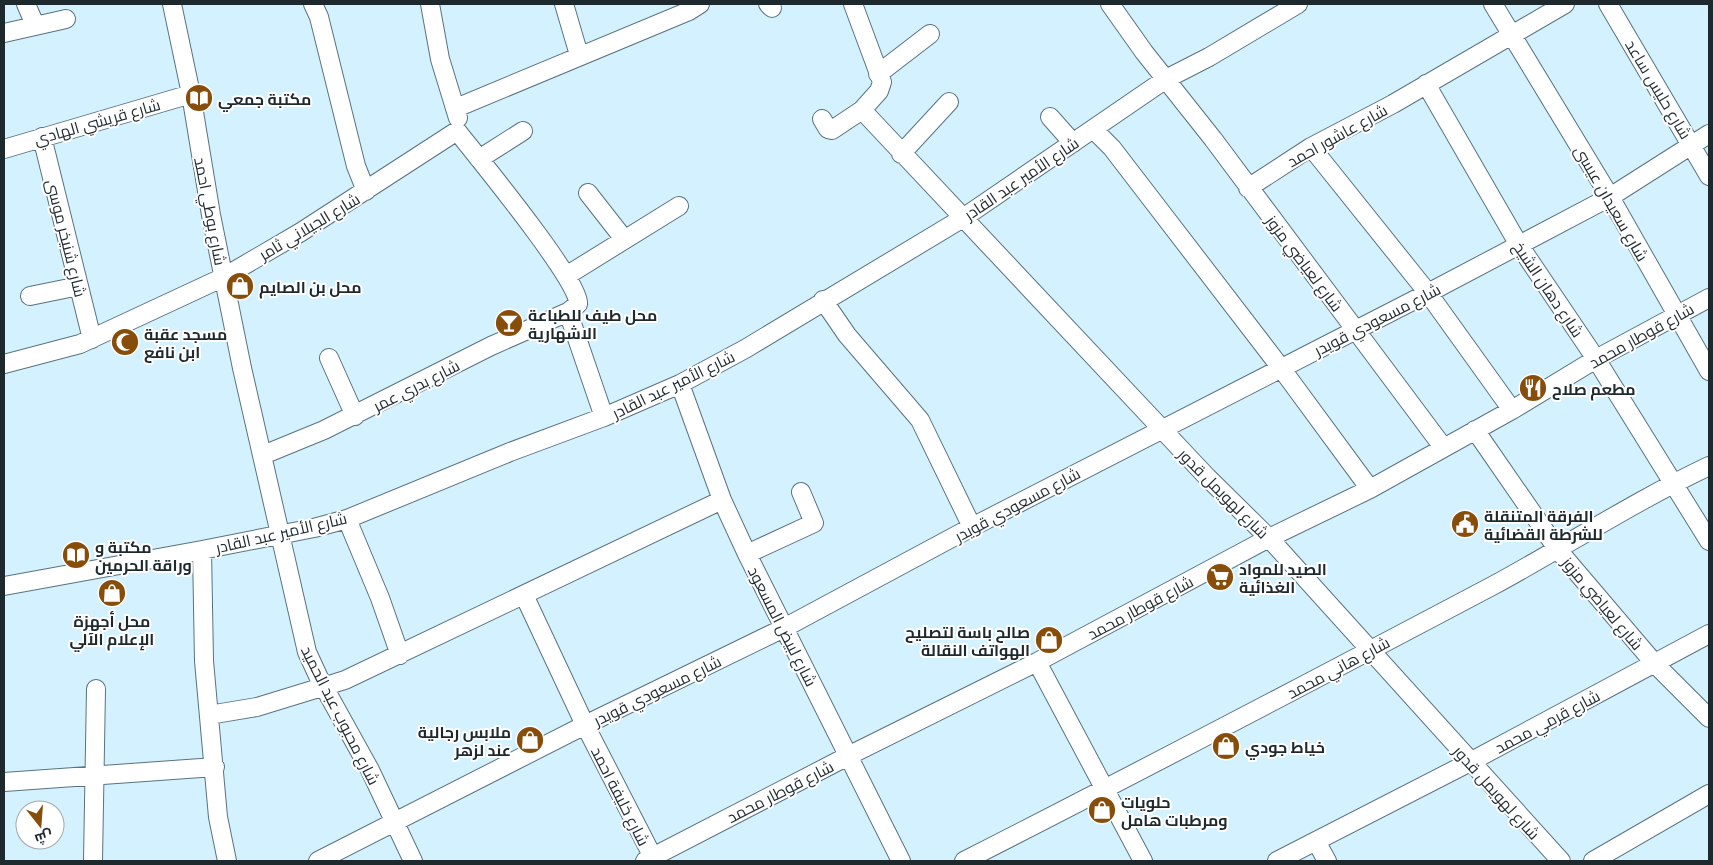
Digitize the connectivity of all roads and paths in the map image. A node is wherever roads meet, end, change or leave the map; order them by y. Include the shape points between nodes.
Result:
1 (26, 4) edge
2 (172, 4) edge
3 (313, 4) edge
4 (430, 4) edge
5 (564, 4) edge
6 (853, 4) edge
7 (1110, 4) edge
8 (1298, 4) edge
9 (1493, 4) edge
10 (1565, 4) edge
11 (1608, 4) edge
12 (691, 6) edge
13 (66, 19) dead end
14 (35, 25) junction
15 (4, 33) edge
16 (930, 34) dead end
17 (1513, 35) junction
18 (579, 55) junction
19 (878, 74) junction
20 (1166, 79) junction
21 (1426, 84) junction
22 (191, 94) junction
23 (950, 102) dead end
24 (456, 108) junction
25 (862, 110) junction
26 (1050, 117) dead end
27 (822, 119) dead end
28 (1093, 129) junction
29 (457, 131) junction
30 (523, 131) dead end
31 (1709, 134) edge
32 (42, 136) junction
33 (1073, 143) junction
34 (1692, 143) junction
35 (1311, 147) junction
36 (4, 149) edge
37 (901, 154) junction
38 (479, 159) junction
39 (1709, 176) edge
40 (1248, 188) junction
41 (366, 191) junction
42 (588, 194) dead end
43 (1610, 197) junction
44 (678, 206) dead end
45 (963, 218) junction
46 (624, 240) junction
47 (1519, 245) junction
48 (566, 276) junction
49 (224, 277) junction
50 (79, 286) junction
51 (1428, 293) junction
52 (30, 296) dead end
53 (1709, 298) edge
54 (823, 300) junction
55 (568, 312) junction
56 (1676, 315) junction
57 (1354, 330) junction
58 (92, 339) junction
59 (329, 358) dead end
60 (1596, 358) junction
61 (4, 364) edge
62 (1281, 368) junction
63 (1709, 372) edge
64 (680, 384) junction
65 (1512, 410) junction
66 (355, 416) junction
67 (604, 417) junction
68 (1162, 429) junction
69 (1475, 430) junction
70 (1443, 447) junction
71 (263, 455) junction
72 (1709, 466) edge
73 (1674, 482) junction
74 (1370, 489) junction
75 (801, 492) dead end
76 (722, 500) junction
77 (347, 519) junction
78 (972, 527) junction
79 (280, 534) junction
80 (1270, 538) junction
81 (1709, 541) edge
82 (202, 550) junction
83 (1558, 550) junction
84 (747, 554) junction
85 (4, 586) edge
86 (524, 595) junction
87 (784, 628) junction
88 (1709, 634) edge
89 (1371, 650) junction
90 (400, 655) junction
91 (1037, 662) junction
92 (1655, 664) junction
93 (325, 687) junction
94 (96, 689) dead end
95 (209, 715) junction
96 (1709, 718) edge
97 (585, 725) junction
98 (848, 756) junction
99 (1470, 762) junction
100 (215, 767) junction
101 (95, 776) junction
102 (4, 782) edge
103 (1105, 789) junction
104 (1709, 794) edge
105 (394, 822) junction
106 (1316, 841) junction
107 (651, 860) edge
108 (93, 861) edge
109 (227, 861) edge
110 (318, 861) edge
111 (413, 861) edge
112 (901, 861) edge
113 (964, 861) edge
114 (1143, 861) edge
115 (1277, 861) edge
116 (1327, 861) edge
117 (1561, 861) edge
118 (1593, 861) edge

1 - 14 street
2 - 22 street, شارع بوطي احمد
3 - 41 street via 319,16 356,166
4 - 24 street via 440,60
5 - 18 street
6 - 19 street
7 - 20 street, شارع لعياضي مزوز
8 - 20 street, شارع الأمير عبد القادر
9 - 17 street, شارع سعيدان عيسى
10 - 17 street, شارع عاشور احمد
11 - 34 street, شارع حليس ساعد
12 - 18 street
13 - 14 street
14 - 15 street
16 - 19 street
17 - 21 street, شارع عاشور احمد
17 - 43 street, شارع سعيدان عيسى
18 - 24 street
19 - 25 street via 882,85
20 - 28 street, شارع الأمير عبد القادر
20 - 40 street, شارع لعياضي مزوز
21 - 35 street, شارع عاشور احمد
21 - 47 street, شارع دهان الشيخ
22 - 32 street, شارع قريشي الهادي
22 - 49 street, شارع بوطي احمد via 204,184
23 - 37 street
24 - 29 street
25 - 27 street via 832,130
25 - 37 street, شارع لهويمل قدور
26 - 33 street
28 - 33 street, شارع الأمير عبد القادر
28 - 62 street via 1112,148
29 - 38 street
29 - 41 street, شارع الجيلاني ثامر
30 - 38 street
31 - 34 street, شارع مسعودي قويدر
32 - 36 street, شارع قريشي الهادي
32 - 50 street, شارع شنيخر موسى
33 - 45 street, شارع الأمير عبد القادر
34 - 39 street, شارع حليس ساعد
34 - 43 street, شارع مسعودي قويدر
35 - 40 street, شارع عاشور احمد
35 - 51 street
37 - 45 street, شارع لهويمل قدور
38 - 48 street
40 - 57 street, شارع لعياضي مزوز
41 - 49 street, شارع الجيلاني ثامر
42 - 46 street
43 - 47 street, شارع مسعودي قويدر
43 - 56 street, شارع سعيدان عيسى
44 - 46 street
45 - 54 street, شارع الأمير عبد القادر
45 - 68 street, شارع لهويمل قدور
46 - 48 street
47 - 51 street, شارع مسعودي قويدر
47 - 60 street, شارع دهان الشيخ
48 - 55 street via 579,300
49 - 58 street, شارع الجيلاني ثامر
49 - 71 street, شارع بوطي احمد
50 - 52 street
50 - 58 street, شارع شنيخر موسى
51 - 57 street, شارع مسعودي قويدر
51 - 65 street
53 - 56 street, شارع قوطار محمد
54 - 64 street, شارع الأمير عبد القادر via 745,349
54 - 78 street via 848,335 920,420
55 - 66 street, شارع بدري عمر via 491,346
55 - 67 street
56 - 60 street, شارع قوطار محمد
56 - 63 street, شارع سعيدان عيسى
57 - 62 street, شارع مسعودي قويدر
57 - 70 street, شارع لعياضي مزوز
58 - 61 street, شارع الجيلاني ثامر
59 - 66 street
60 - 65 street, شارع قوطار محمد
60 - 73 street, شارع دهان الشيخ
62 - 68 street, شارع مسعودي قويدر
62 - 74 street
64 - 67 street, شارع الأمير عبد القادر
64 - 76 street, شارع لبيض المسعود
65 - 69 street, شارع قوطار محمد
66 - 71 street, شارع بدري عمر
67 - 77 street, شارع الأمير عبد القادر
68 - 78 street, شارع مسعودي قويدر
68 - 80 street, شارع لهويمل قدور
69 - 70 street, شارع قوطار محمد
69 - 83 street, شارع لعياضي مزوز
70 - 74 street, شارع قوطار محمد
71 - 79 street, شارع بوطي احمد
72 - 73 street, شارع هاني محمد
73 - 81 street, شارع دهان الشيخ
73 - 83 street, شارع هاني محمد
74 - 80 street, شارع قوطار محمد
75 - 84 street via 814,523
76 - 84 street, شارع لبيض المسعود
76 - 86 street
77 - 79 street, شارع الأمير عبد القادر
77 - 90 street
78 - 87 street, شارع مسعودي قويدر
79 - 82 street, شارع الأمير عبد القادر
79 - 93 street, شارع محبوب عبد الحميد via 307,652
80 - 89 street, شارع لهويمل قدور
80 - 91 street, شارع قوطار محمد
82 - 85 street, شارع الأمير عبد القادر
82 - 95 street via 204,661
83 - 89 street, شارع هاني محمد
83 - 92 street, شارع لعياضي مزوز
84 - 87 street, شارع لبيض المسعود
86 - 90 street
86 - 97 street, شارع خليفة احمد
87 - 97 street, شارع مسعودي قويدر
87 - 98 street, شارع لبيض المسعود
88 - 92 street, شارع قرمي محمد
89 - 99 street, شارع لهويمل قدور
89 - 103 street, شارع هاني محمد
90 - 93 street
91 - 98 street, شارع قوطار محمد
91 - 103 street
92 - 96 street, شارع لعياضي مزوز
92 - 99 street, شارع قرمي محمد
93 - 95 street via 257,707
93 - 105 street, شارع محبوب عبد الحميد
94 - 101 street
95 - 100 street
97 - 105 street, شارع مسعودي قويدر
97 - 107 street, شارع خليفة احمد
98 - 107 street, شارع قوطار محمد
98 - 112 street, شارع لبيض المسعود
99 - 106 street, شارع قرمي محمد
99 - 117 street, شارع لهويمل قدور
100 - 101 street
100 - 109 street via 218,817
101 - 102 street
101 - 108 street
103 - 113 street, شارع هاني محمد
103 - 114 street
104 - 118 street
105 - 110 street, شارع مسعودي قويدر
105 - 111 street, شارع محبوب عبد الحميد
106 - 115 street, شارع قرمي محمد
106 - 116 street

